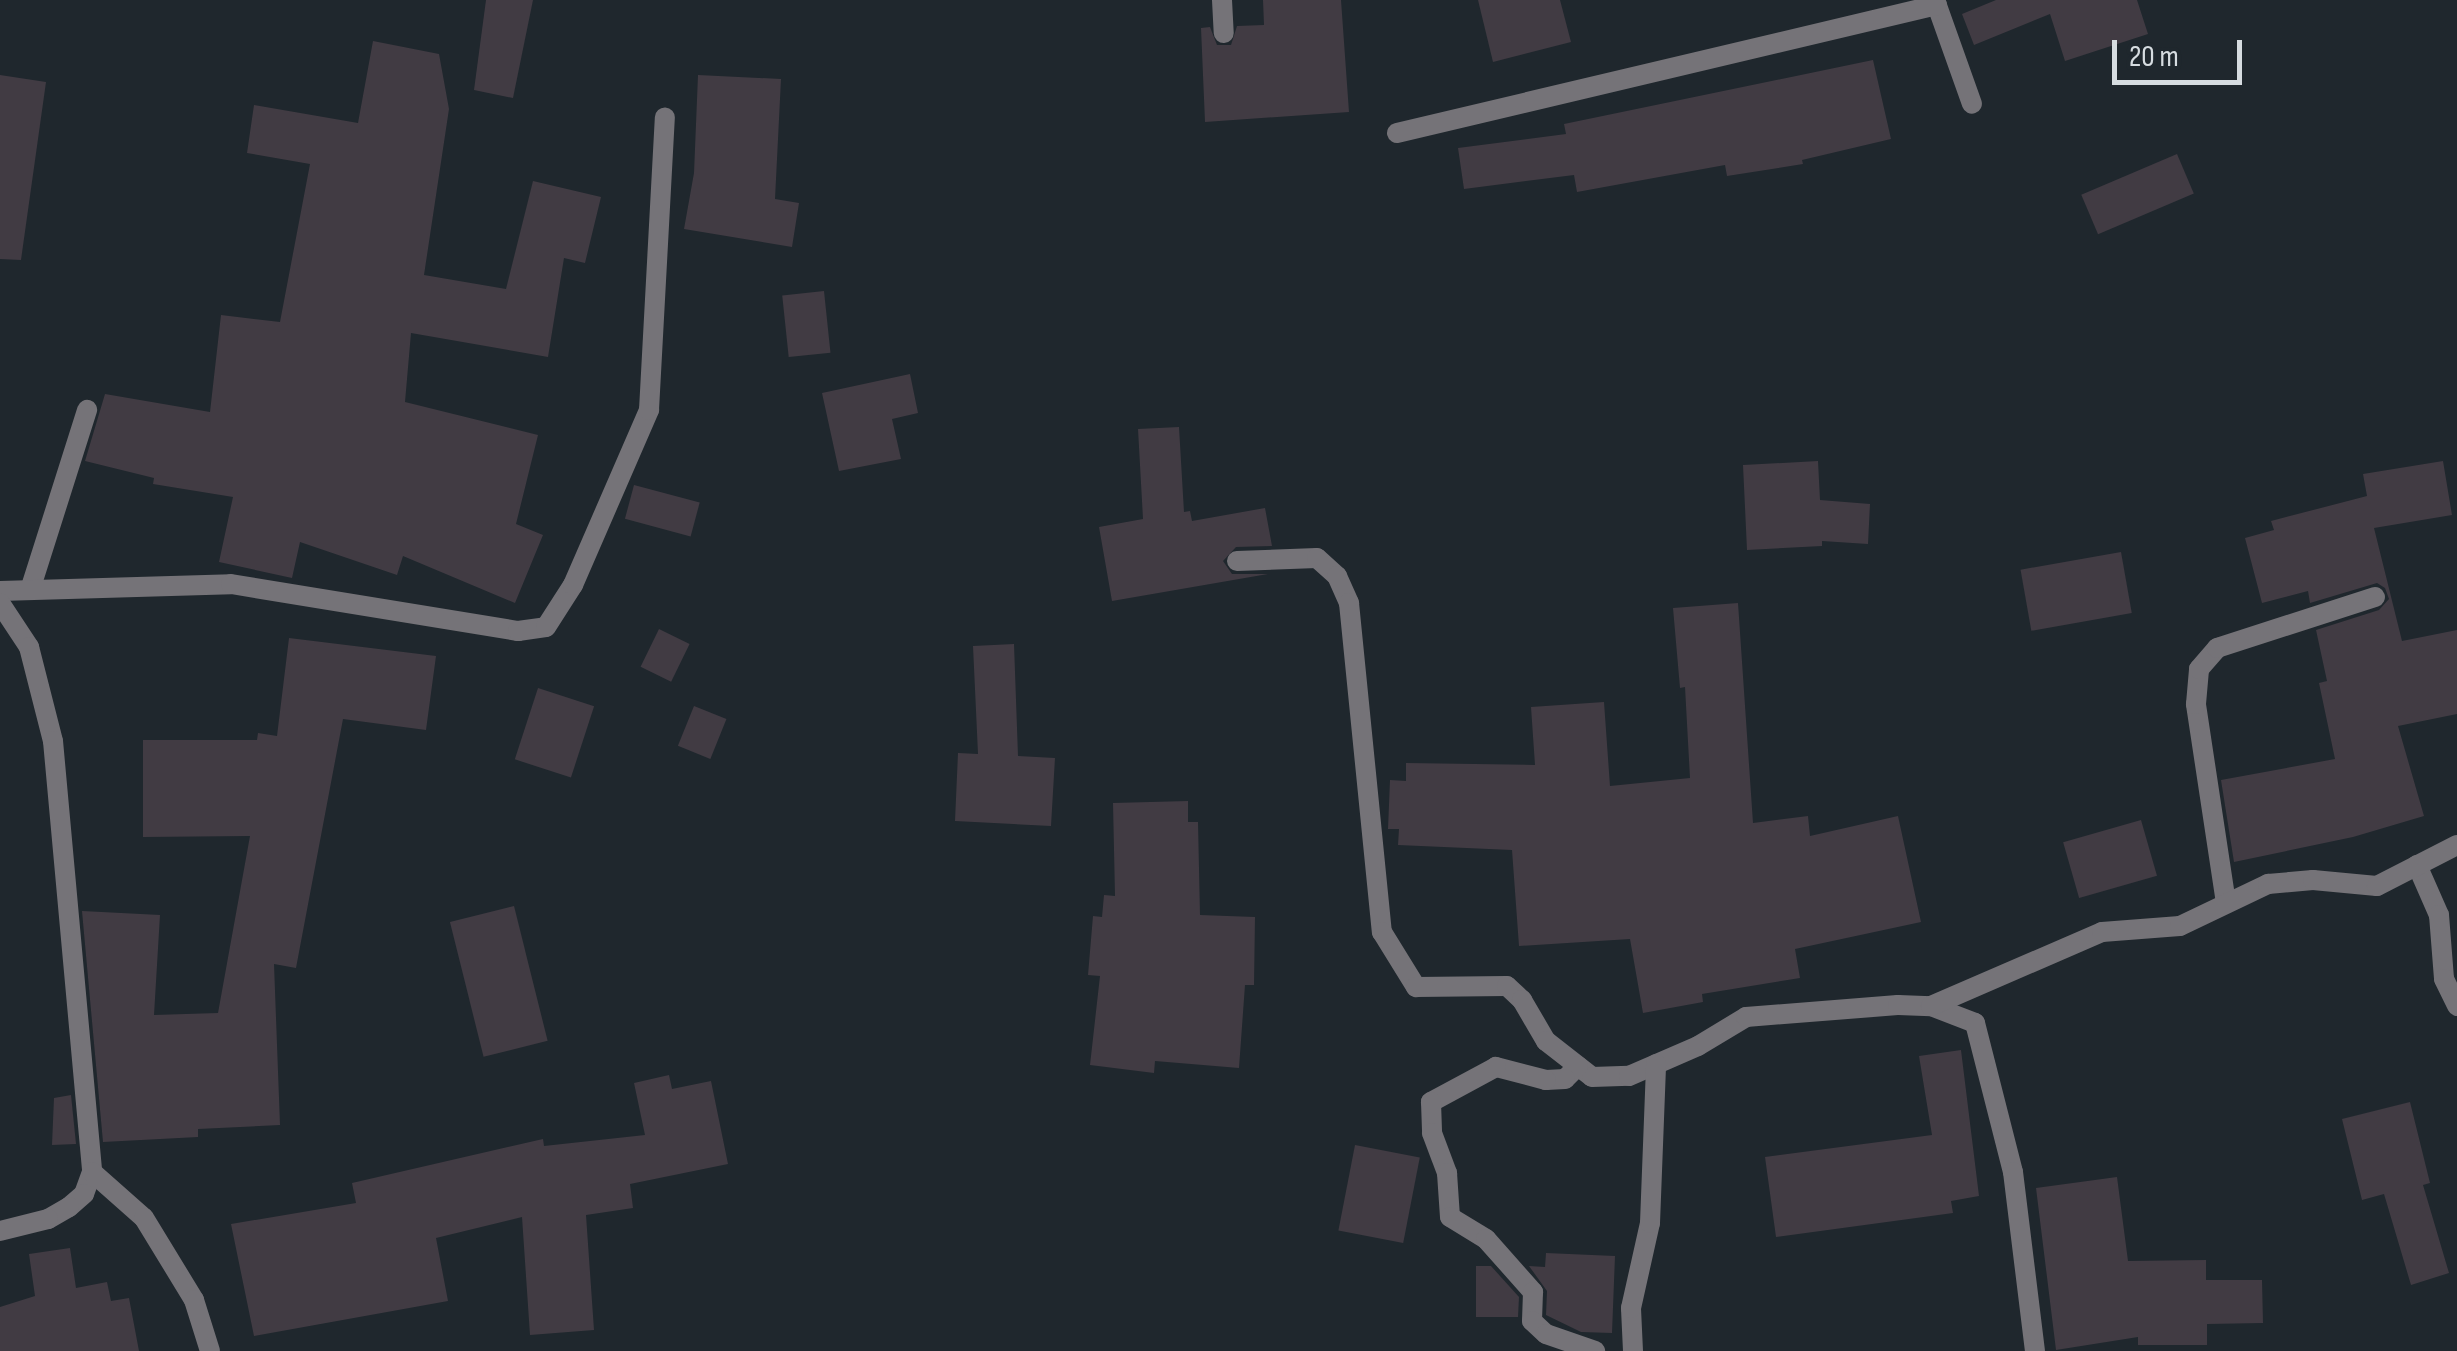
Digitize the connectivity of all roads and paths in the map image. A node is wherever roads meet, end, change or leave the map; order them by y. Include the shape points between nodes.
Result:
1 (1222, 0) edge
2 (1936, 2) edge
3 (1224, 33) dead end
4 (1972, 104) dead end
5 (665, 118) dead end
6 (1397, 134) dead end
7 (86, 410) dead end
8 (1237, 561) dead end
9 (30, 590) junction
10 (0, 591) edge
11 (2374, 598) dead end
12 (0, 603) edge
13 (2457, 845) edge
14 (2417, 865) junction
15 (2226, 903) junction
16 (1932, 1006) junction
17 (2457, 1006) edge
18 (1656, 1064) junction
19 (1578, 1066) junction
20 (92, 1172) junction
21 (0, 1230) edge
22 (210, 1351) edge
23 (1595, 1351) edge
24 (1633, 1351) edge
25 (2035, 1351) edge

1 - 3 street
2 - 4 street
2 - 6 street
5 - 9 street via 648,410 573,585 546,628 518,631 231,584
7 - 9 street
8 - 19 street via 1317,558 1337,576 1349,603 1382,932 1403,970 1416,987 1508,986 1546,1041
9 - 10 street
11 - 15 street via 2217,648 2199,669 2196,704
12 - 20 street via 30,647 53,740
13 - 14 street
14 - 15 street via 2378,886 2268,884
14 - 17 street via 2439,915 2444,979
15 - 16 street via 2180,926 2102,932
16 - 18 street via 1746,1018
16 - 25 street via 1975,1024 1982,1037 2013,1172
18 - 19 street via 1629,1076 1592,1077
18 - 24 street via 1650,1223 1631,1308
19 - 23 street via 1564,1078 1546,1080 1496,1067 1431,1102 1432,1134 1447,1173 1450,1217 1486,1240 1533,1292 1532,1321 1546,1334
20 - 21 street via 84,1194 69,1207
20 - 22 street via 144,1218 194,1300

